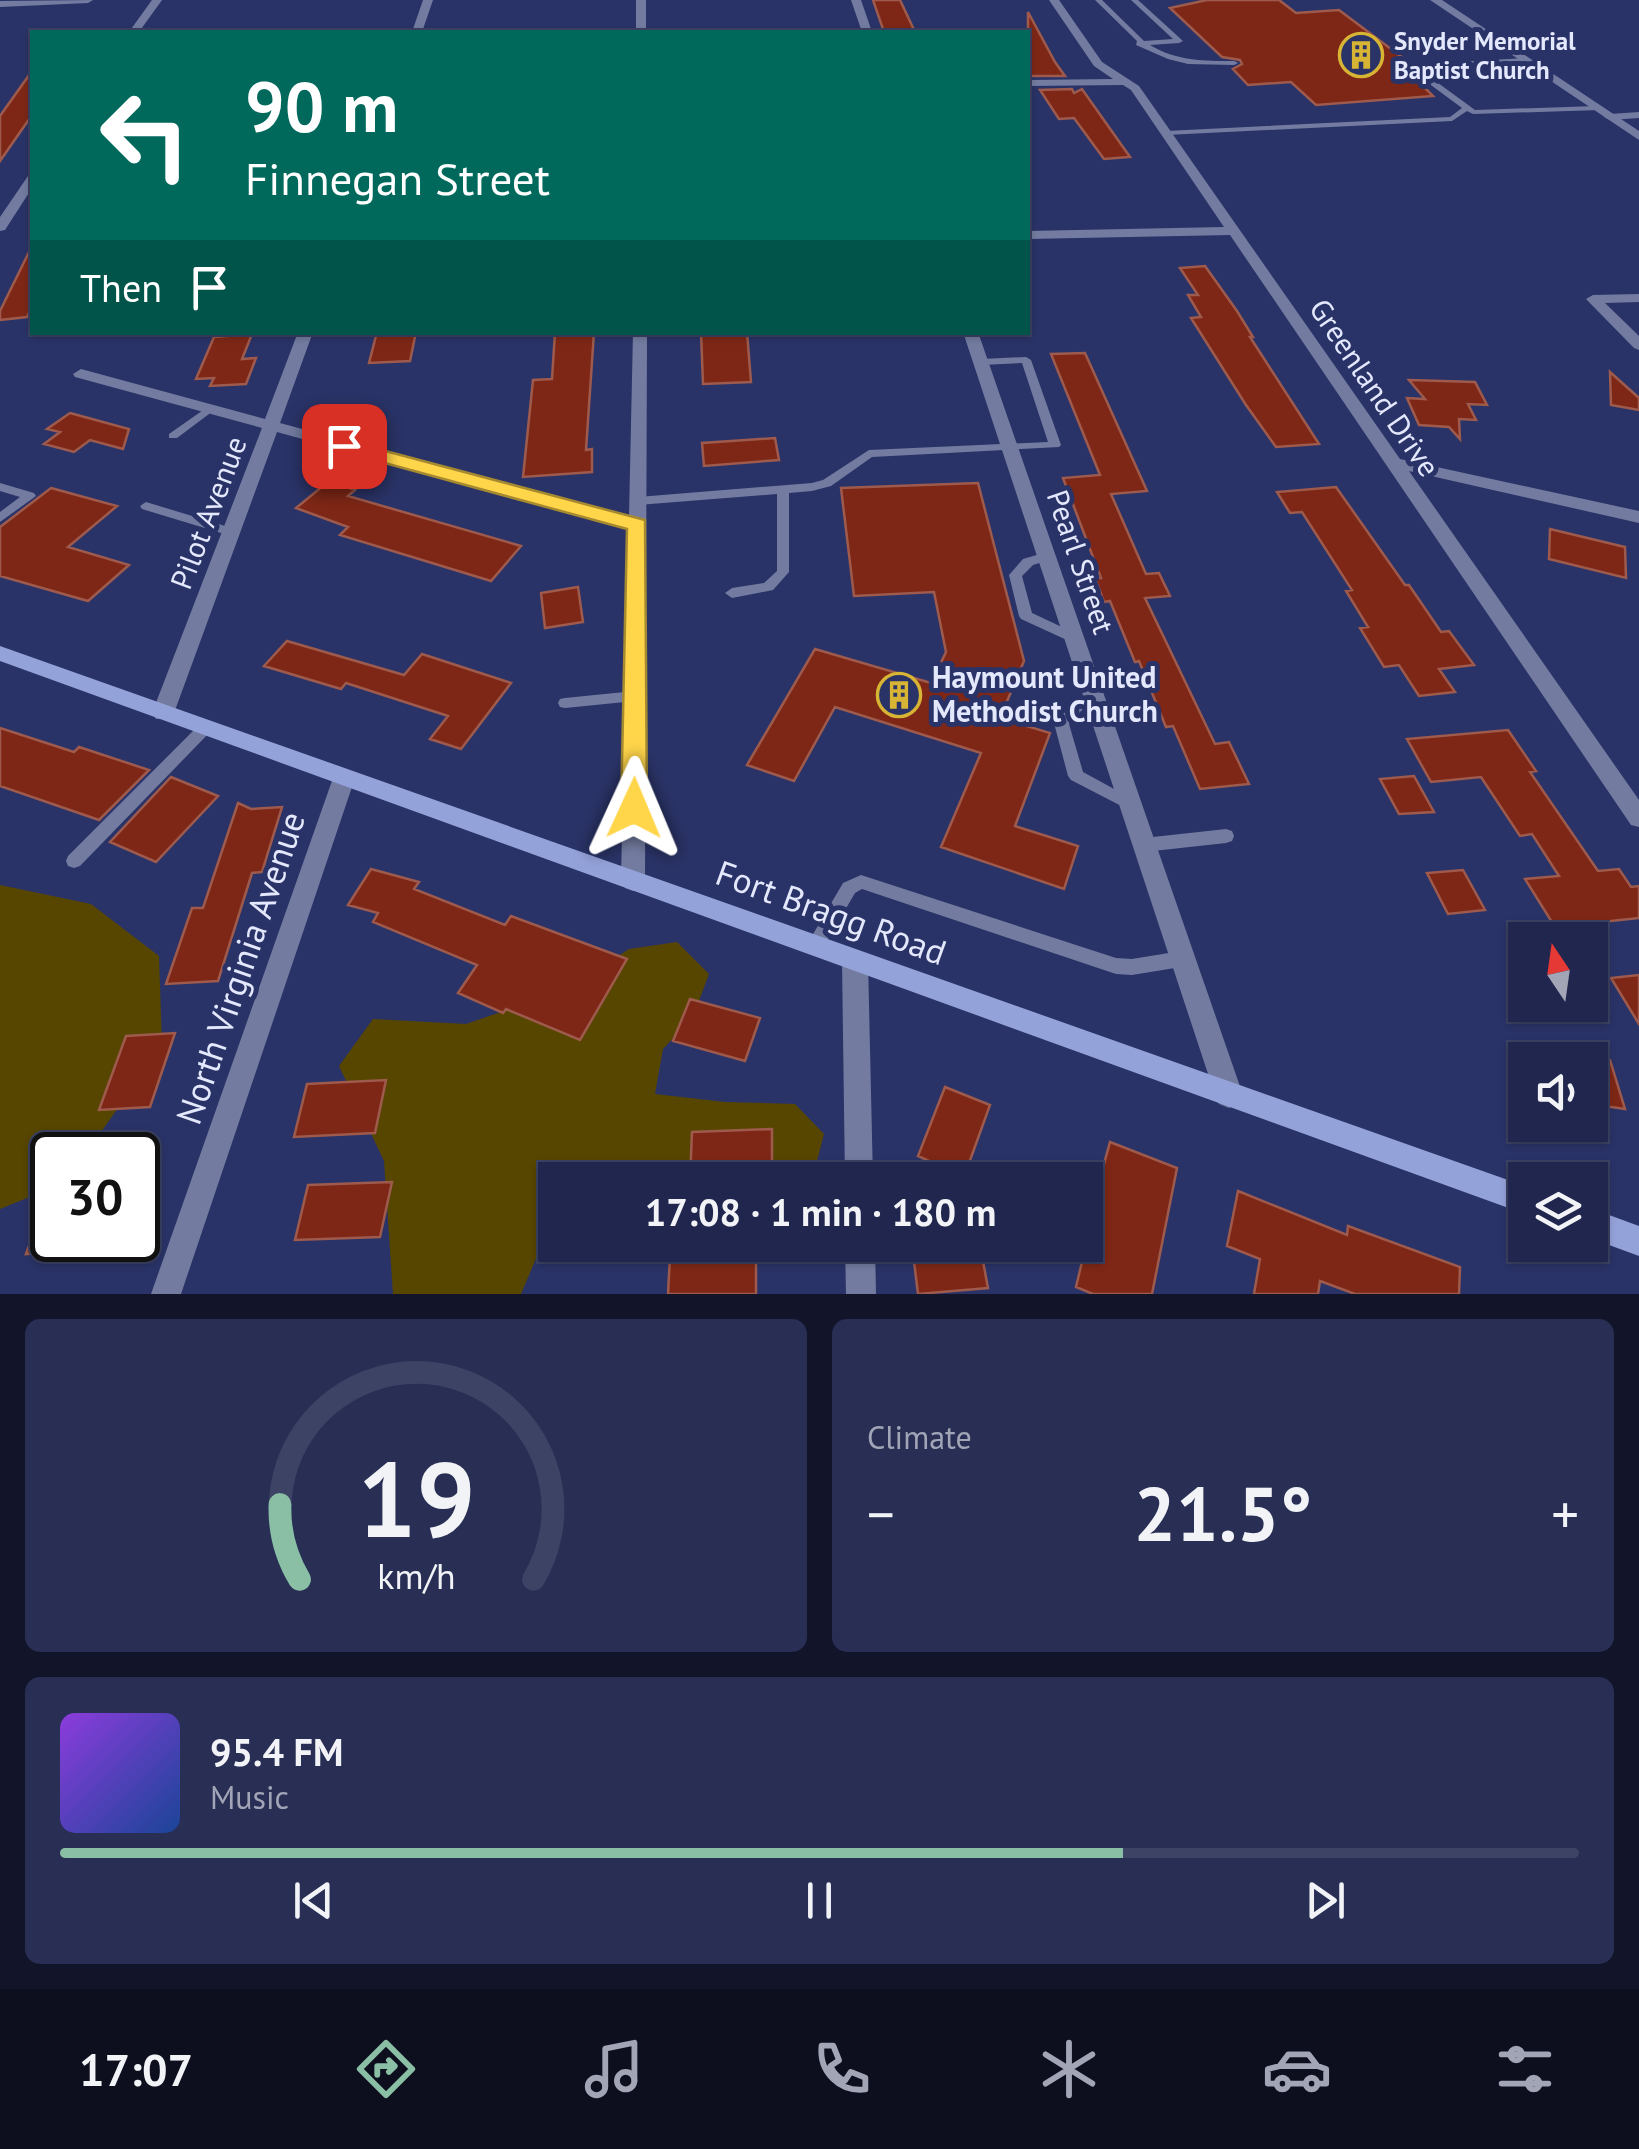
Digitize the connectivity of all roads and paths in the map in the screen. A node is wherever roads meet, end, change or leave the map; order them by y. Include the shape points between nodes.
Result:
1 (88, 0) edge
2 (157, 0) edge
3 (428, 0) edge
4 (641, 0) edge
5 (856, 0) edge
6 (1054, 0) edge
7 (1098, 0) edge
8 (1134, 0) edge
9 (1435, 0) edge
10 (0, 4) edge
11 (135, 30) edge
12 (417, 30) edge
13 (642, 30) edge
14 (866, 30) edge
15 (1140, 43) junction
16 (1524, 60) junction
17 (1234, 63) dead end
18 (1123, 82) junction
19 (1030, 83) edge
20 (1596, 108) junction
21 (1465, 110) junction
22 (1639, 115) edge
23 (1610, 117) junction
24 (1166, 133) junction
25 (1639, 136) edge
26 (30, 183) edge
27 (23, 194) junction
28 (0, 195) edge
29 (0, 227) edge
30 (1234, 232) junction
31 (1030, 235) edge
32 (1639, 298) edge
33 (305, 335) edge
34 (640, 335) edge
35 (971, 335) edge
36 (1639, 345) edge
37 (981, 362) junction
38 (81, 374) dead end
39 (209, 409) junction
40 (271, 426) junction
41 (173, 436) dead end
42 (1010, 446) junction
43 (1390, 462) junction
44 (0, 487) edge
45 (782, 490) junction
46 (638, 500) junction
47 (146, 506) dead end
48 (1639, 517) edge
49 (0, 518) edge
50 (637, 525) junction
51 (231, 532) junction
52 (1047, 556) junction
53 (732, 594) dead end
54 (1074, 638) junction
55 (0, 653) edge
56 (635, 696) junction
57 (1094, 698) junction
58 (565, 702) dead end
59 (163, 712) junction
60 (204, 728) junction
61 (344, 778) junction
62 (1628, 790) edge
63 (1131, 805) junction
64 (1639, 818) edge
65 (1226, 836) dead end
66 (1144, 845) junction
67 (74, 861) dead end
68 (633, 882) junction
69 (816, 946) junction
70 (1181, 960) junction
71 (854, 961) junction
72 (1229, 1095) junction
73 (859, 1162) edge
74 (1508, 1194) edge
75 (1608, 1229) edge
76 (1639, 1240) edge
77 (860, 1262) edge
78 (166, 1294) edge
79 (861, 1294) edge

1 - 10 street
2 - 11 street
3 - 12 street
4 - 13 street
5 - 14 street
6 - 18 street, Greenland Drive via 1091,56
7 - 15 lane
8 - 15 lane via 1178,40
9 - 16 street
15 - 17 lane via 1177,59
16 - 20 street
16 - 21 lane via 1420,67
18 - 19 street
18 - 24 street, Greenland Drive via 1135,88
20 - 21 lane
20 - 23 street
21 - 24 lane via 1452,119
22 - 23 street
23 - 25 street
24 - 30 street, Greenland Drive
26 - 27 street
27 - 28 street
27 - 29 street
30 - 31 street
30 - 43 street, Greenland Drive
32 - 36 street via 1593,299
33 - 40 street, Pilot Avenue
34 - 46 street
35 - 37 street, Pearl Street
37 - 42 street, Pearl Street
37 - 42 lane via 1026,360 1054,445
38 - 39 street
39 - 40 street
39 - 41 lane
40 - 50 street
40 - 51 street, Pilot Avenue
42 - 45 lane via 869,454 828,483
42 - 52 street, Pearl Street
43 - 48 street
43 - 62 street, Greenland Drive
44 - 49 lane via 30,496
45 - 46 lane
45 - 53 lane via 783,572 768,587
46 - 50 street
47 - 51 lane
50 - 56 street
51 - 59 street, Pilot Avenue
52 - 54 street, Pearl Street
52 - 54 lane via 1015,575 1026,616
54 - 57 street, Pearl Street
55 - 59 main road, Fort Bragg Road
56 - 58 lane
56 - 68 street
57 - 63 street, Pearl Street
57 - 63 lane via 1061,723 1076,776
59 - 60 main road, Fort Bragg Road
60 - 61 main road, Fort Bragg Road
60 - 67 lane
61 - 68 main road, Fort Bragg Road
61 - 78 street, North Virginia Avenue
62 - 64 street, Greenland Drive
63 - 66 street, Pearl Street
65 - 66 lane
66 - 70 street, Pearl Street
68 - 69 main road, Fort Bragg Road
69 - 70 lane via 849,888 861,882 1116,966
69 - 71 main road, Fort Bragg Road
70 - 72 street, Pearl Street
71 - 72 main road, Fort Bragg Road
71 - 73 street
72 - 74 main road, Fort Bragg Road
75 - 76 main road
77 - 79 street

